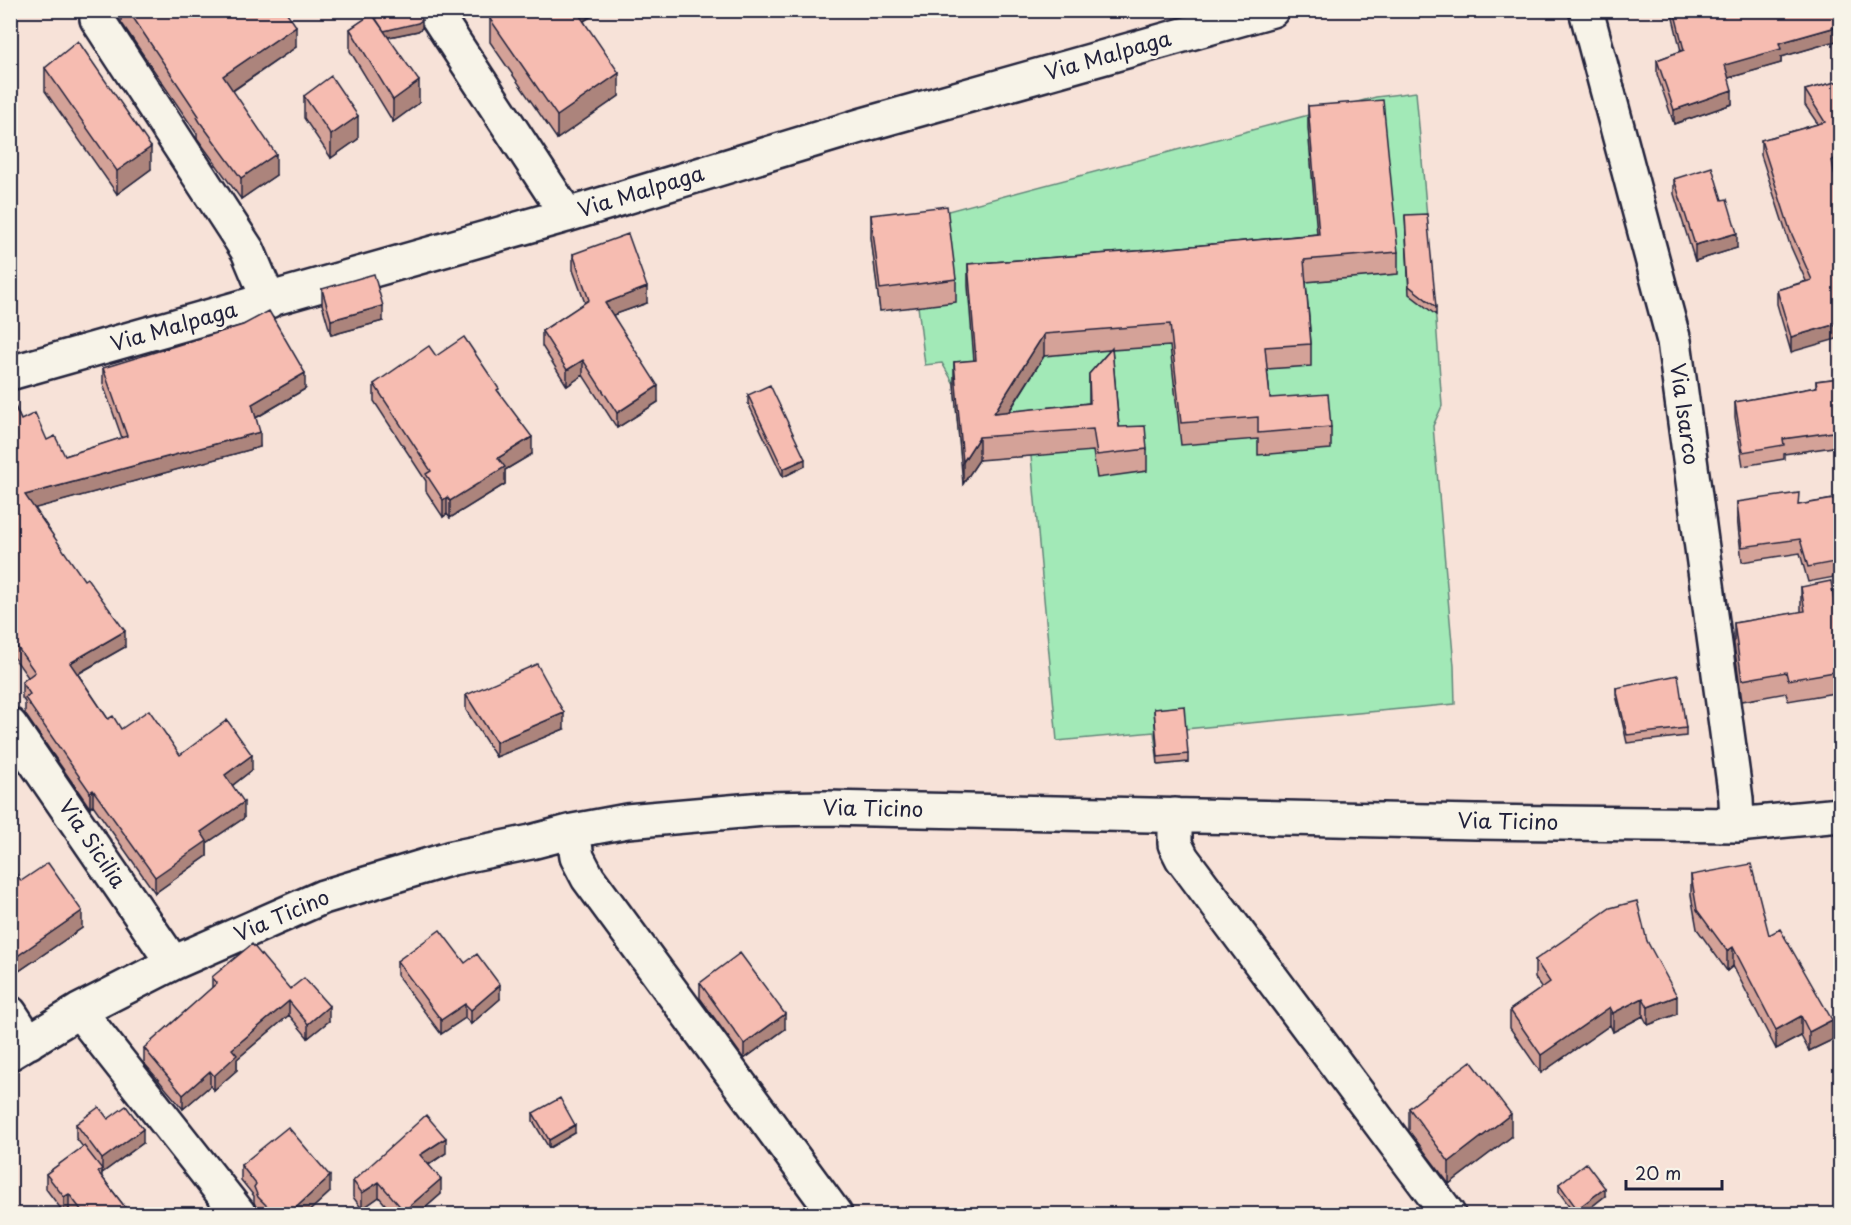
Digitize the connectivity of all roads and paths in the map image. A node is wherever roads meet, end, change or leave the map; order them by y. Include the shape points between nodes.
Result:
1 (433, 10) edge
2 (1272, 10) edge
3 (1586, 10) edge
4 (97, 20) dead end
5 (567, 215) junction
6 (269, 301) junction
7 (10, 373) edge
8 (10, 725) edge
9 (1175, 815) junction
10 (1840, 815) edge
11 (1737, 825) junction
12 (573, 831) junction
13 (173, 963) junction
14 (79, 1011) junction
15 (10, 1013) edge
16 (20, 1048) edge
17 (239, 1215) edge
18 (835, 1215) edge
19 (1448, 1215) edge

1 - 5 street
2 - 5 street, Via Malpaga via 863,125
3 - 11 street, Via Isarco via 1674,341
4 - 6 street via 248,251
5 - 6 street, Via Malpaga
6 - 7 street, Via Malpaga
8 - 13 street, Via Sicilia
9 - 11 street, Via Ticino
9 - 12 street, Via Ticino via 764,809 627,821
9 - 19 street via 1175,844 1182,858
10 - 11 street, Via Ticino
12 - 13 street, Via Ticino via 452,858 323,897
12 - 18 street via 577,857 588,878
13 - 14 street, Via Ticino
14 - 16 street, Via Ticino
14 - 17 street
15 - 16 street

